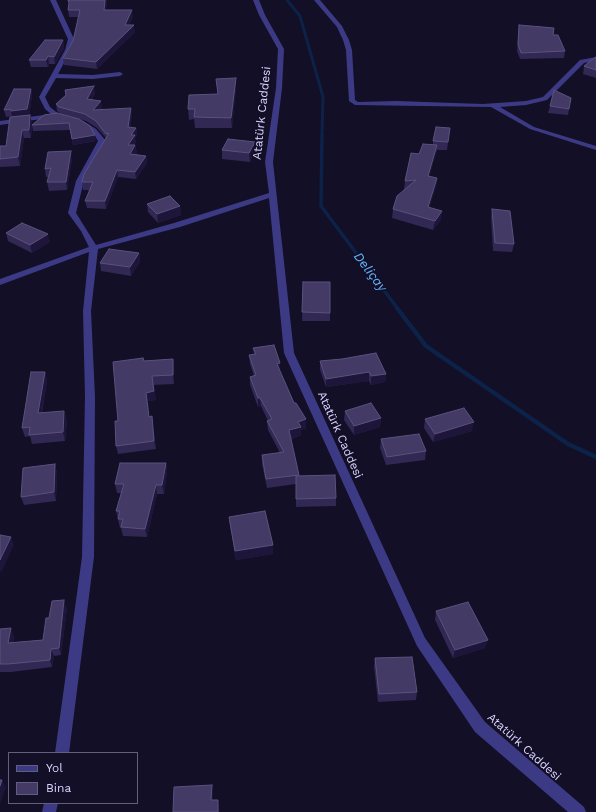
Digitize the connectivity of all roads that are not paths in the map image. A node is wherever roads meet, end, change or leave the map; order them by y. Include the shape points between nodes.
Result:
1 (53, 0) edge
2 (256, 0) edge
3 (317, 0) edge
4 (596, 59) edge
5 (120, 74) dead end
6 (54, 76) junction
7 (492, 106) junction
8 (58, 116) junction
9 (0, 123) edge
10 (596, 148) edge
11 (273, 194) junction
12 (94, 248) junction
13 (0, 282) edge
14 (62, 752) edge
15 (579, 812) edge

1 - 6 street via 71,39
2 - 11 street, Atatürk Caddesi via 281,49 279,88 269,162
3 - 7 street via 340,27 346,40 352,100 357,104
4 - 7 street via 582,61 545,99
5 - 6 street via 88,77
6 - 8 street via 42,97 48,108
7 - 10 street via 532,128
8 - 9 street
8 - 12 street via 83,123 94,130 102,141 80,181 72,213
11 - 12 street
11 - 15 street, Atatürk Caddesi via 289,353 421,642 480,727
12 - 13 street
12 - 14 street via 87,311 90,397 88,557

